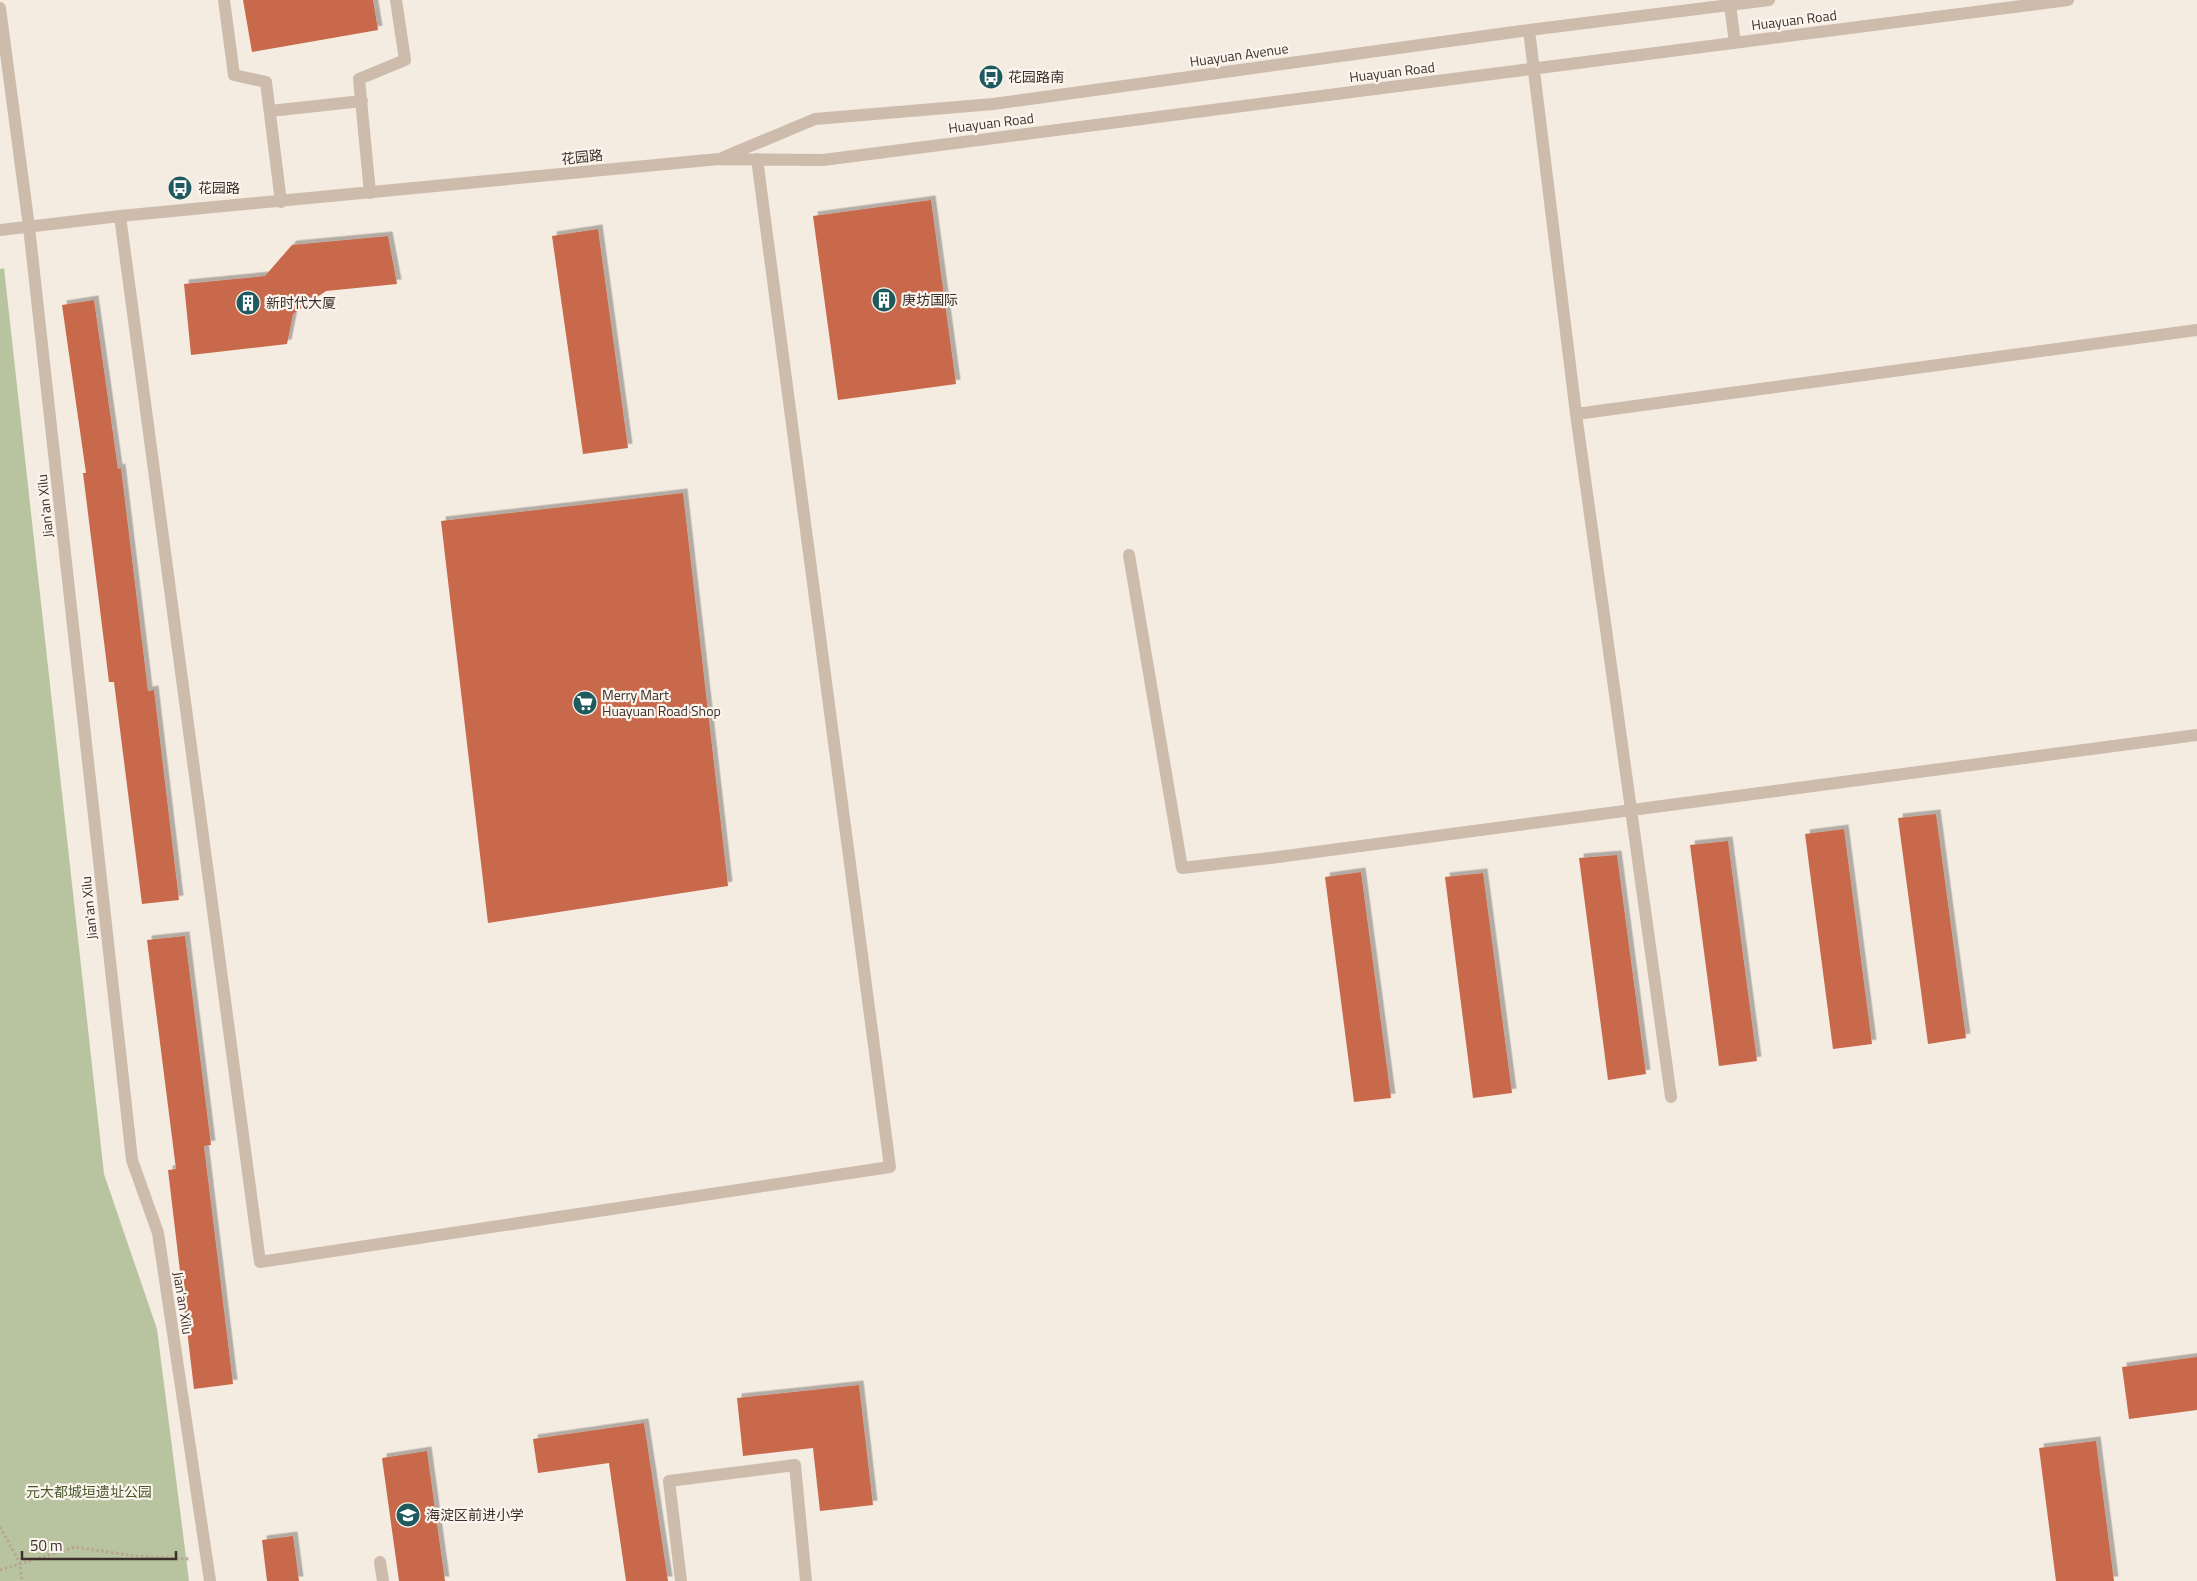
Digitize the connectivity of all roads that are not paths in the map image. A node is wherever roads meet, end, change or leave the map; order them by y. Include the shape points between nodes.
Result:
1 (224, 0) edge
2 (396, 0) edge
3 (1769, 0) edge
4 (2068, 0) edge
5 (1730, 5) junction
6 (0, 8) edge
7 (1529, 30) junction
8 (1735, 43) junction
9 (1534, 69) junction
10 (362, 101) junction
11 (270, 111) junction
12 (719, 159) junction
13 (757, 159) junction
14 (370, 193) junction
15 (281, 202) junction
16 (120, 216) junction
17 (29, 227) junction
18 (0, 230) edge
19 (2197, 330) edge
20 (1576, 414) junction
21 (1129, 555) dead end
22 (2197, 735) edge
23 (1631, 811) junction
24 (1671, 1097) dead end
25 (380, 1562) dead end
26 (210, 1581) edge
27 (383, 1581) edge
28 (681, 1581) edge
29 (806, 1581) edge

1 - 11 street via 234,75 266,82
2 - 10 street via 405,60 359,79
3 - 5 street, Huayuan Avenue
4 - 8 street, Huayuan Road
5 - 7 street, Huayuan Avenue
5 - 8 street
6 - 17 street, Jian'an Xilu
7 - 9 street
7 - 12 street, Huayuan Avenue via 993,104 815,119
8 - 9 street, Huayuan Road
9 - 13 street, Huayuan Road via 823,160
9 - 20 street
10 - 11 street
10 - 14 street
11 - 15 street
12 - 13 street, Huayuan Road
12 - 14 street, 花园路
13 - 16 street via 890,1167 260,1262
14 - 15 street, 花园路
15 - 16 street, 花园路
16 - 17 street, 花园路
17 - 18 street, 花园路
17 - 26 street, Jian'an Xilu via 132,1160 158,1233
19 - 20 street
20 - 23 street
21 - 23 street via 1182,868
22 - 23 street
23 - 24 street
25 - 27 street
28 - 29 street via 669,1481 794,1465

